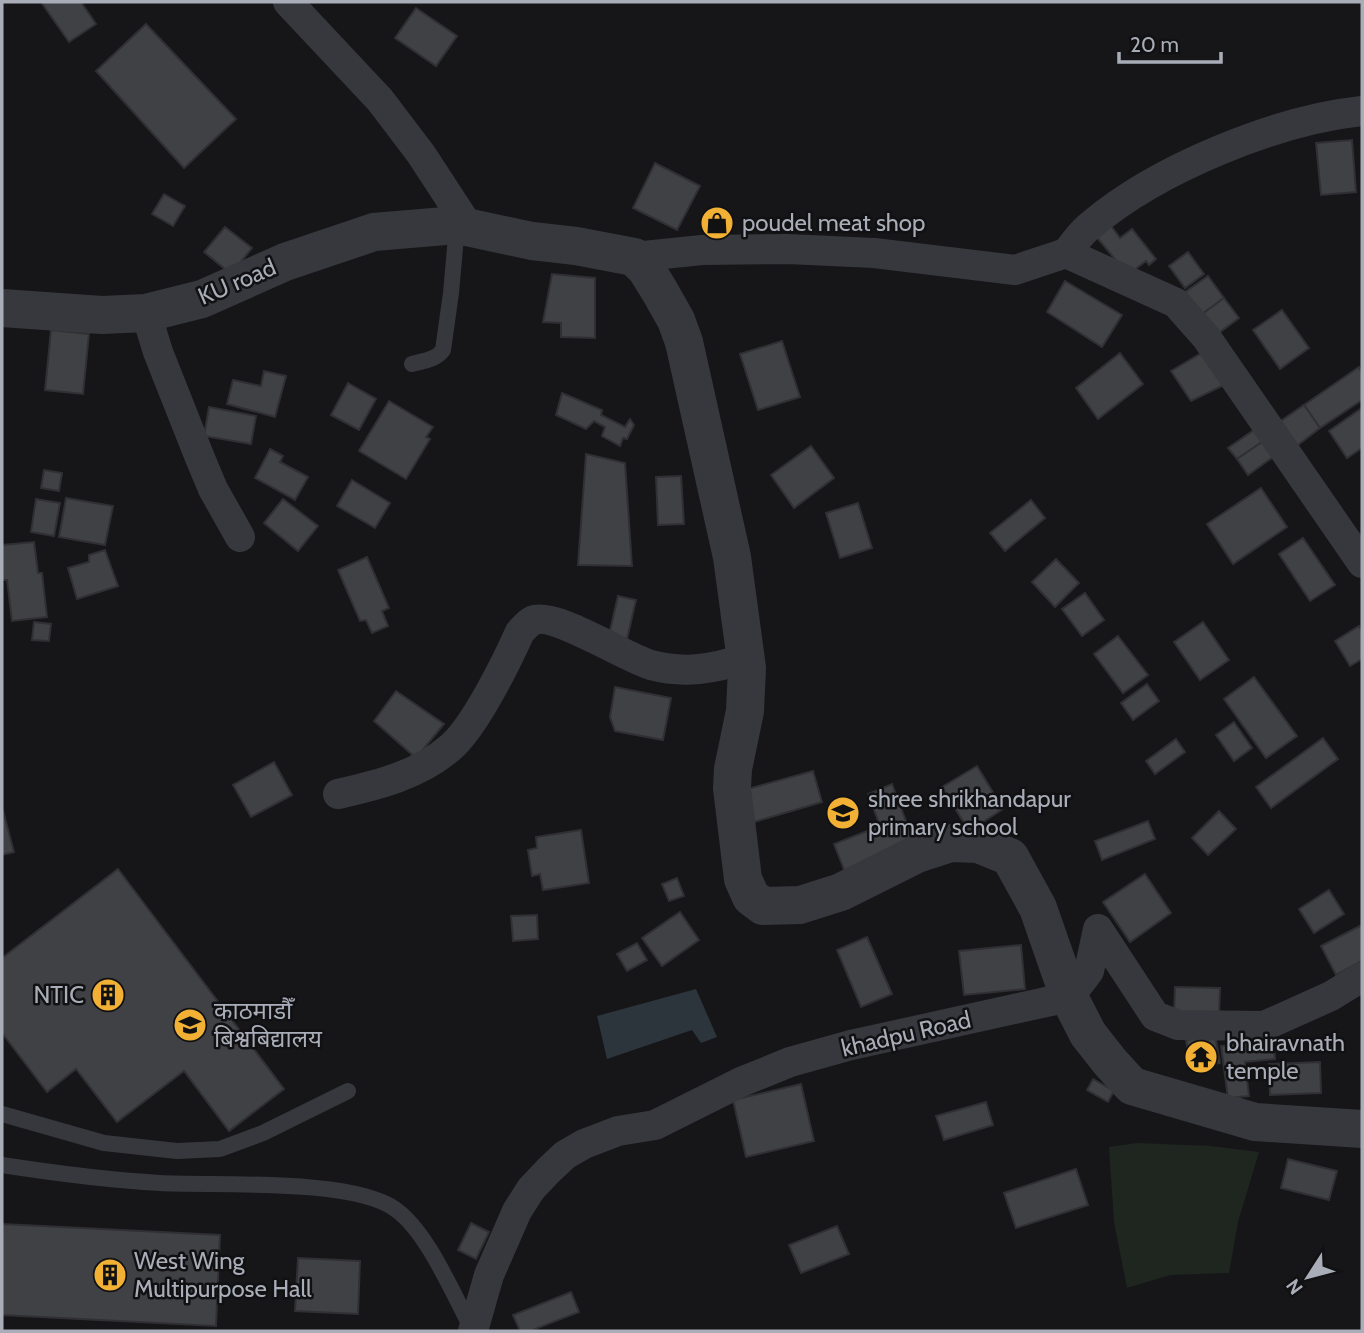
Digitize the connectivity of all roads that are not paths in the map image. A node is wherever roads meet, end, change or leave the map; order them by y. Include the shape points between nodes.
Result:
1 (288, 2) edge
2 (1362, 111) edge
3 (462, 225) junction
4 (1066, 253) junction
5 (634, 257) junction
6 (2, 308) edge
7 (146, 313) junction
8 (412, 364) dead end
9 (240, 537) dead end
10 (1362, 564) edge
11 (746, 658) junction
12 (338, 794) dead end
13 (1362, 977) edge
14 (1069, 997) junction
15 (348, 1091) dead end
16 (2, 1114) edge
17 (1362, 1129) edge
18 (2, 1165) edge
19 (473, 1331) edge

1 - 3 street via 380,100 421,154
2 - 4 street via 1297,124 1201,157 1139,190 1089,226
3 - 5 street, KU road via 532,242
3 - 7 street, KU road via 374,232 285,262 202,299
3 - 8 lane via 443,350 432,359
4 - 5 street via 1015,270 874,253 787,249
4 - 10 street via 1176,303 1206,337
5 - 11 street via 659,290 684,342 732,557
6 - 7 street, KU road via 102,315
7 - 9 street via 205,468
11 - 12 street via 692,671 666,668 624,655 577,630 545,619 532,620 520,632 472,723 452,747 401,777
11 - 14 street via 745,711 732,788 743,879 751,897 763,906 800,905 841,892 917,854 951,843 978,844 1010,857 1038,908
13 - 14 street via 1264,1026 1178,1026 1155,1016 1098,929 1089,971
14 - 17 street via 1088,1034 1132,1086 1255,1122
14 - 19 street, khadpu Road via 789,1062 654,1125 618,1132 565,1155 517,1211 489,1275
15 - 16 lane via 220,1149 177,1151 104,1143
18 - 19 lane via 158,1183 306,1187 385,1202 409,1221 424,1241

